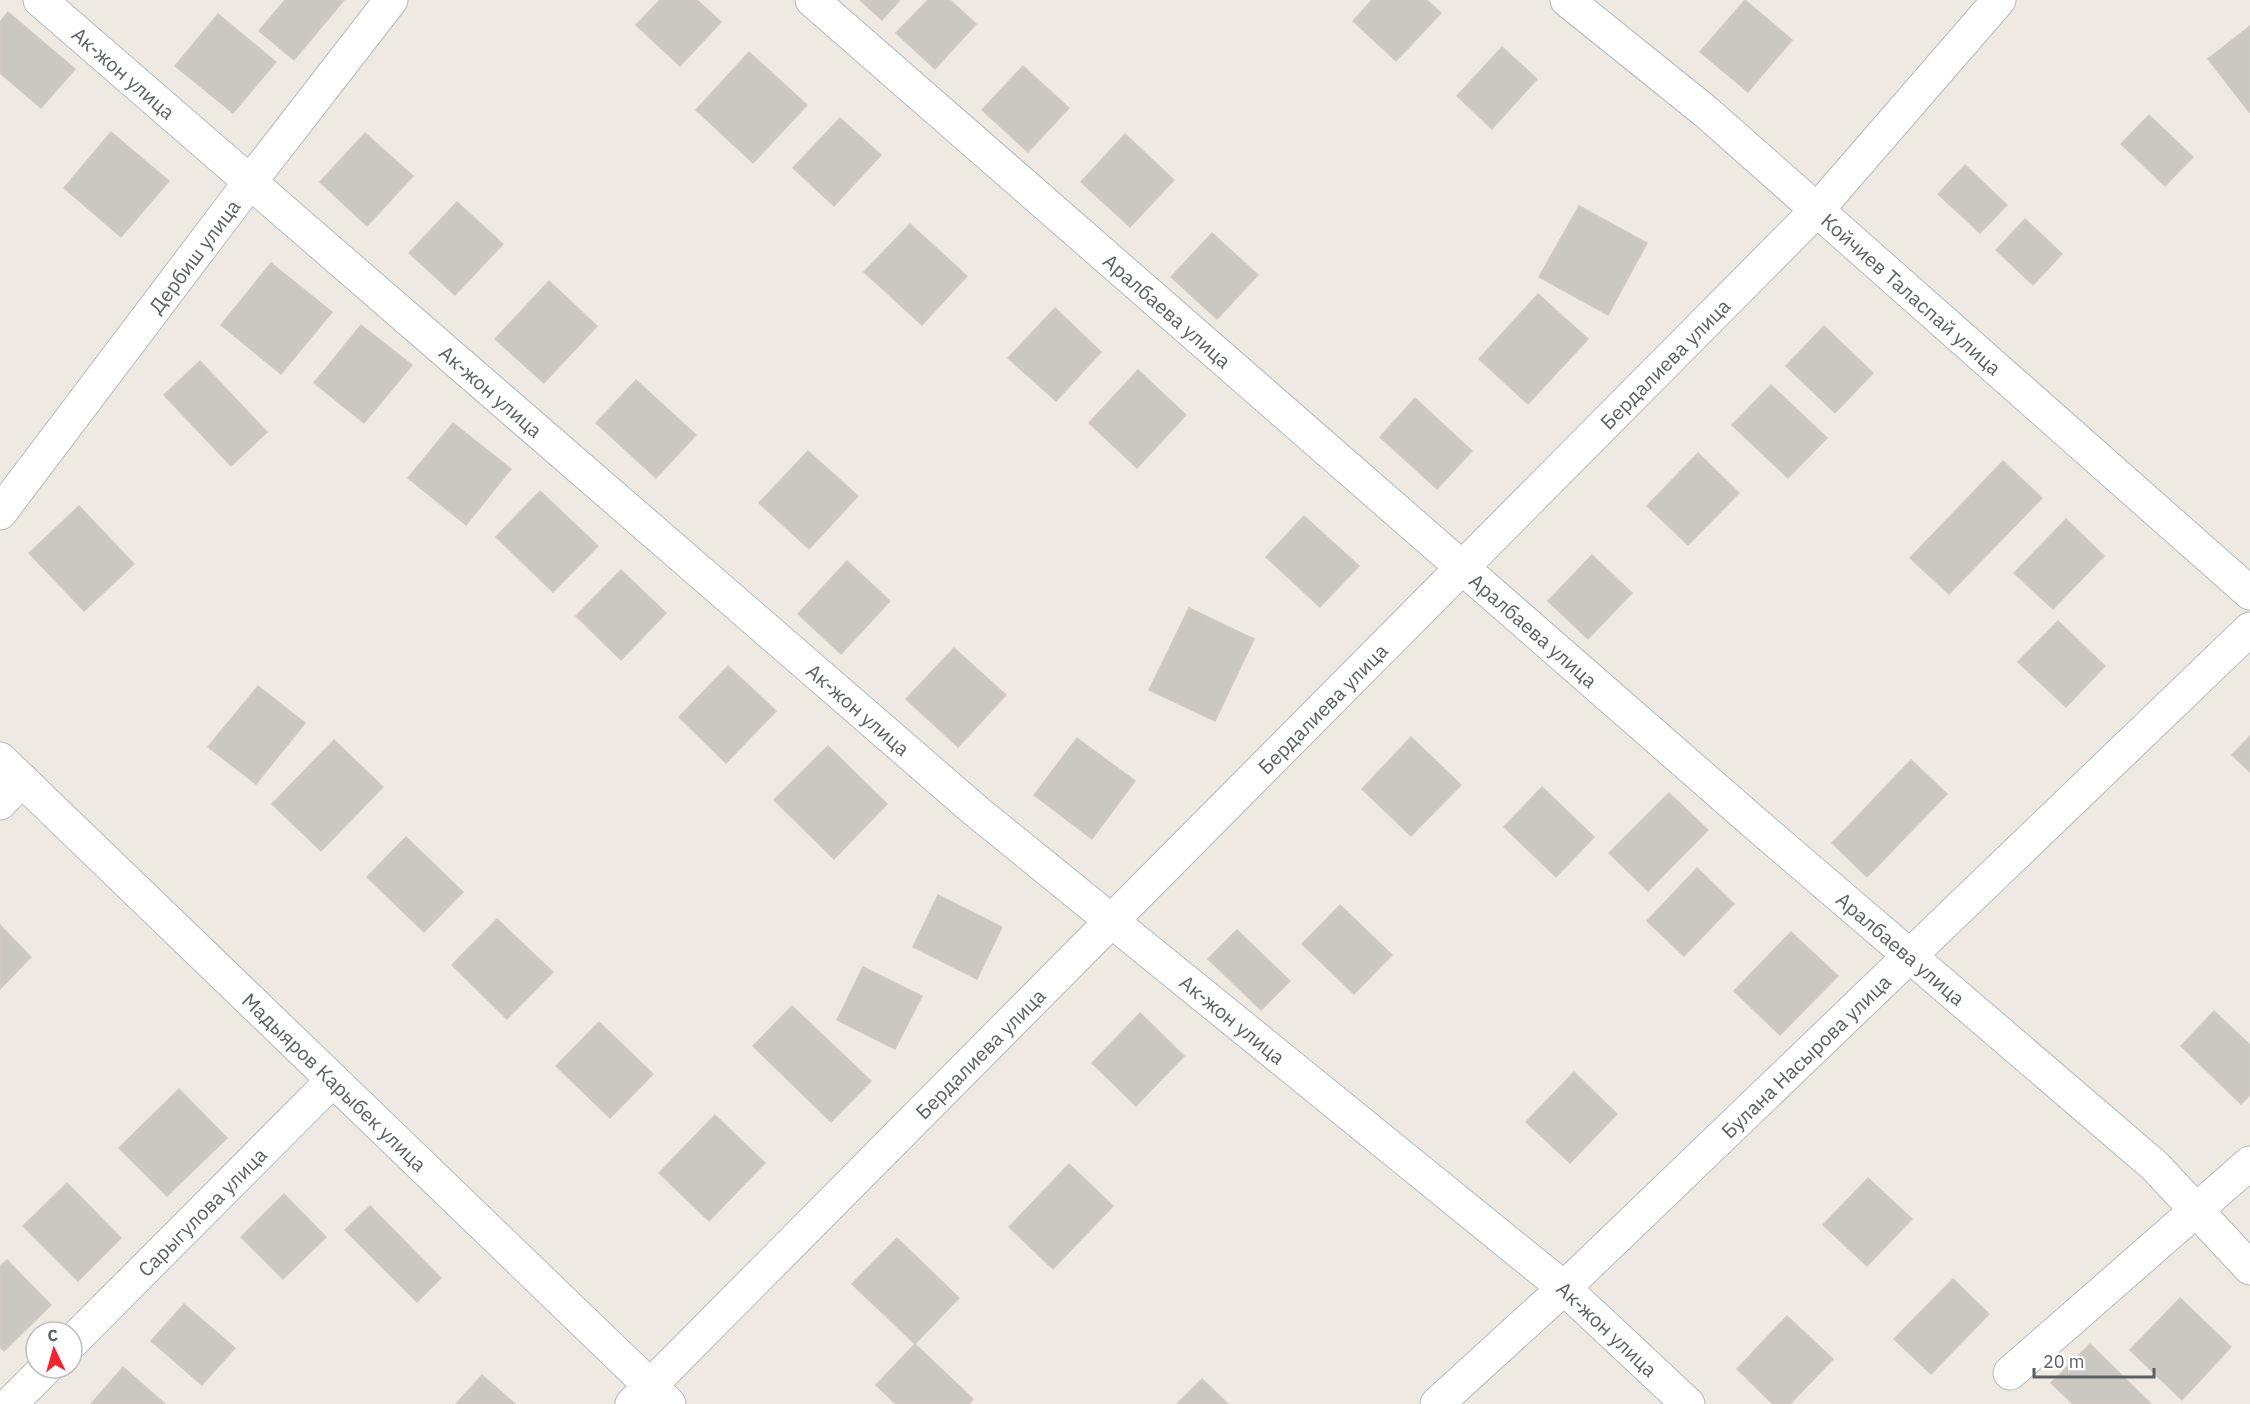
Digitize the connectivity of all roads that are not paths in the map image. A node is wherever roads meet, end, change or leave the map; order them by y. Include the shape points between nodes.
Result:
1 (40, 0) edge
2 (391, 0) edge
3 (812, 0) edge
4 (1567, 0) edge
5 (1999, 0) edge
6 (250, 182) junction
7 (1817, 210) junction
8 (0, 513) edge
9 (1462, 568) junction
10 (2250, 593) edge
11 (2250, 629) edge
12 (11, 769) edge
13 (0, 803) edge
14 (1112, 920) junction
15 (1910, 956) junction
16 (333, 1080) junction
17 (2250, 1163) edge
18 (2195, 1209) junction
19 (2250, 1268) edge
20 (1564, 1288) junction
21 (84, 1330) edge
22 (2010, 1373) dead end
23 (34, 1380) edge
24 (651, 1398) edge
25 (10, 1404) edge
26 (1437, 1404) edge
27 (1688, 1404) edge

1 - 6 street, Ак-жон улица
2 - 6 street, Дербиш улица
3 - 9 street, Аралбаева улица
4 - 7 street, Койчиев Таласпай улица via 1705,111
5 - 7 street, Бердалиева улица
6 - 8 street, Дербиш улица
6 - 14 street, Ак-жон улица via 976,811
7 - 9 street, Бердалиева улица
7 - 10 street, Койчиев Таласпай улица
9 - 14 street, Бердалиева улица
9 - 15 street, Аралбаева улица
11 - 15 street, Булана Насырова улица
12 - 13 street
12 - 16 street, Мадыяров Карыбек улица
14 - 20 street, Ак-жон улица
14 - 24 street, Бердалиева улица
15 - 18 street, Аралбаева улица via 2155,1166
15 - 20 street, Булана Насырова улица
16 - 21 street, Сарыгулова улица
16 - 24 street, Мадыяров Карыбек улица
17 - 18 street
18 - 19 street, Аралбаева улица
18 - 22 street
20 - 26 street, Булана Насырова улица
20 - 27 street, Ак-жон улица
23 - 25 street

